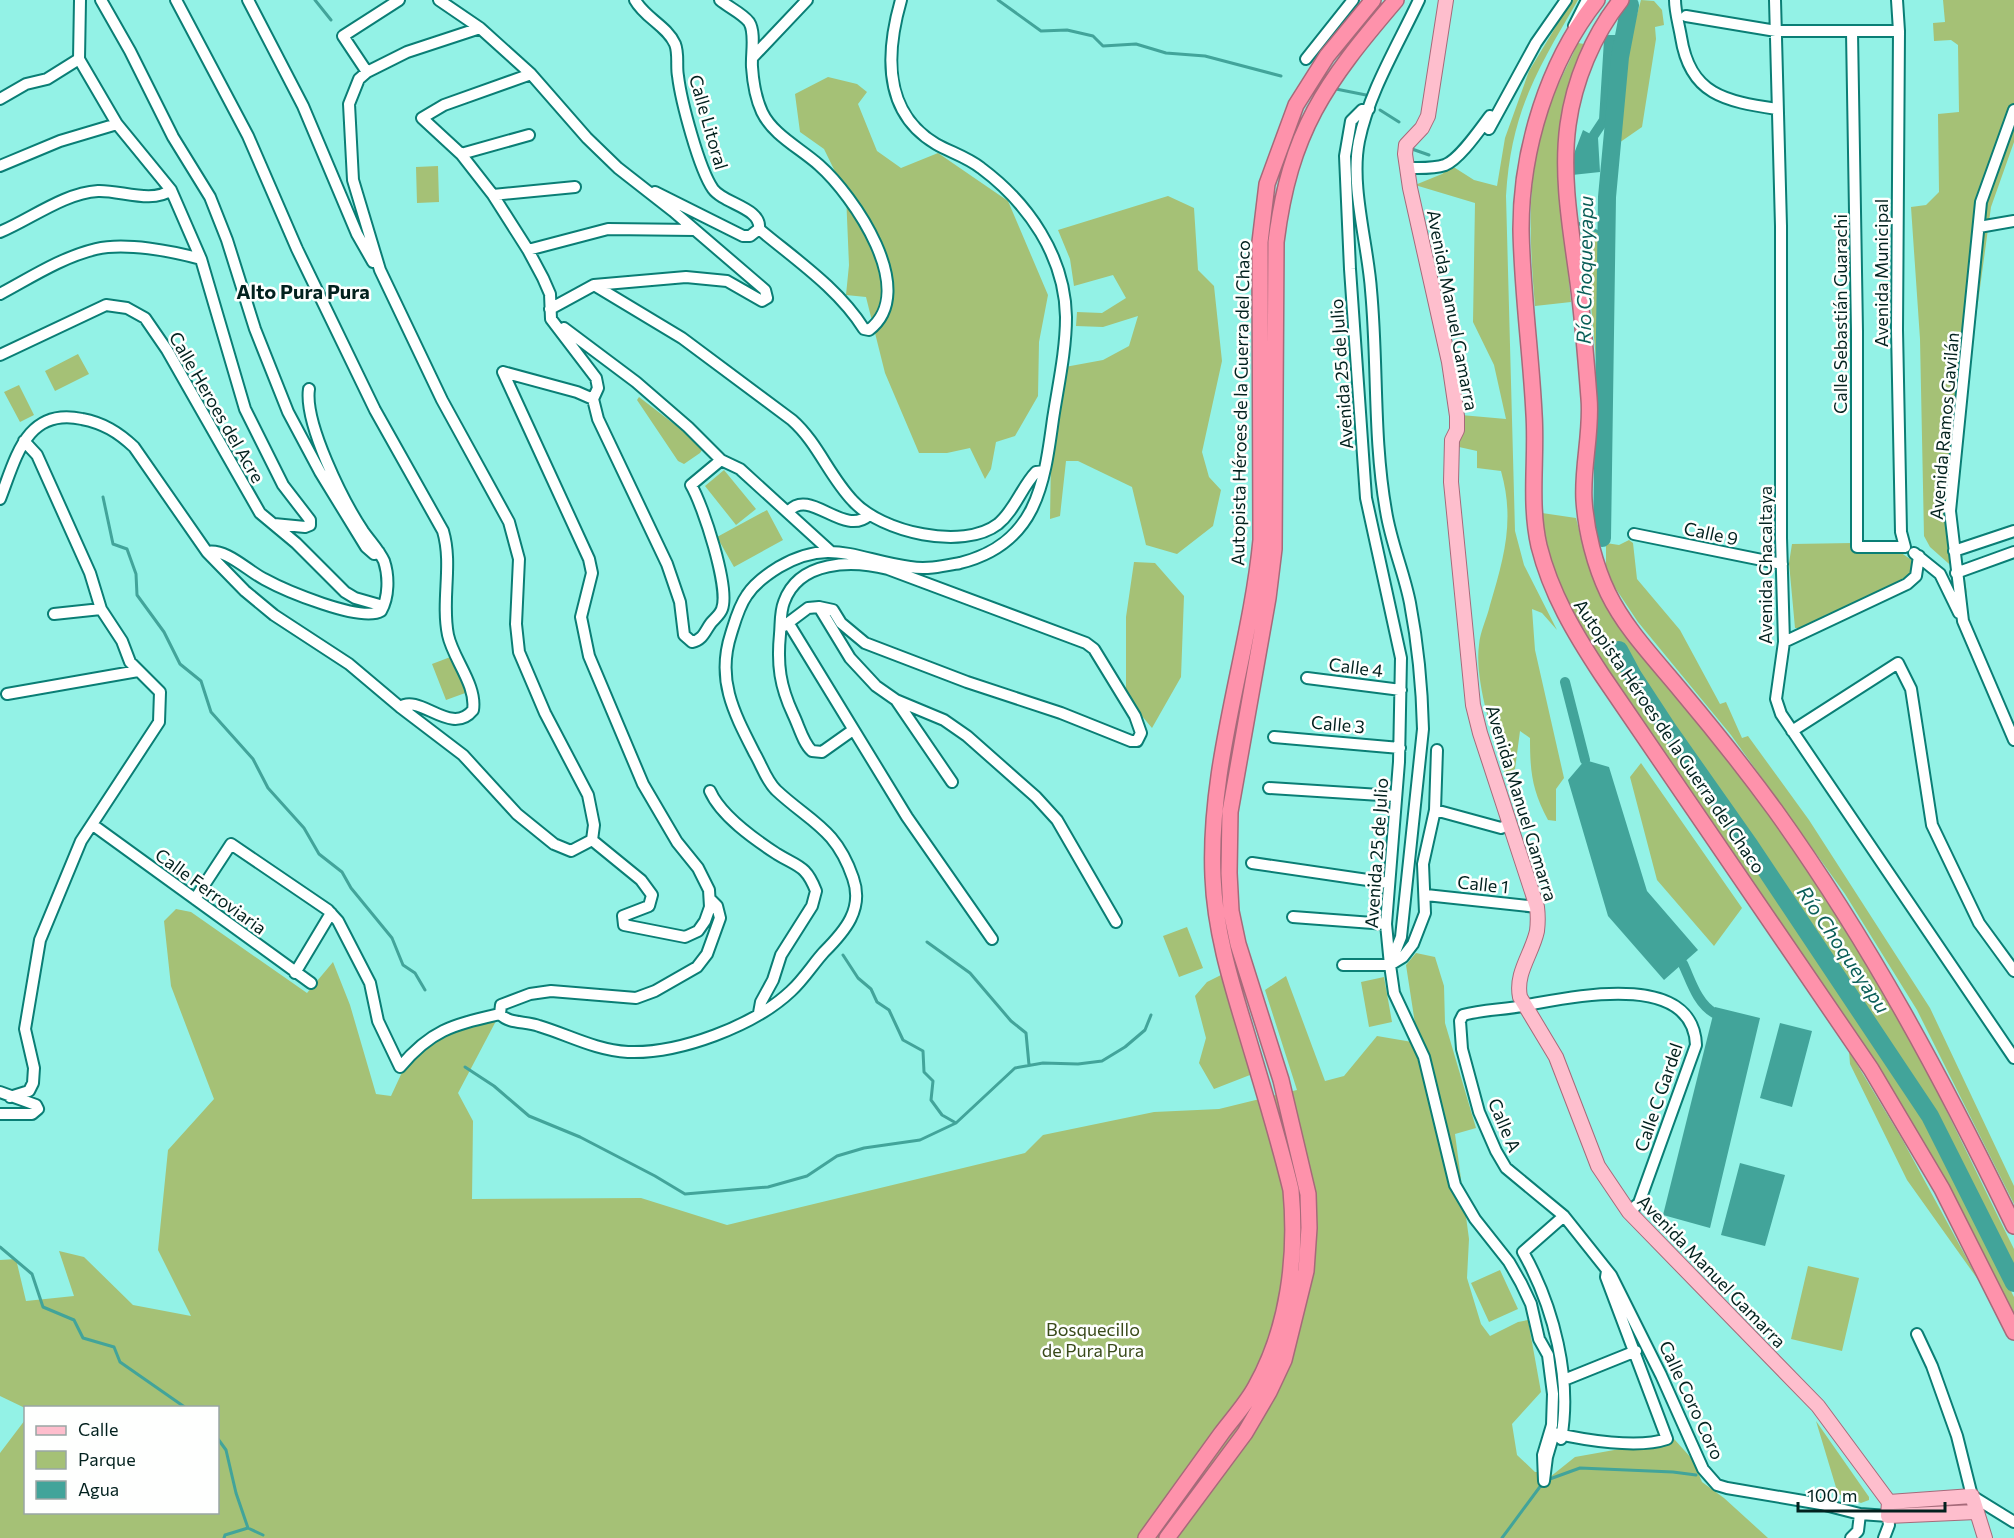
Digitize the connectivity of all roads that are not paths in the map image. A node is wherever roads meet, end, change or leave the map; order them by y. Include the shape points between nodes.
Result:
1 (80, 0) edge
2 (101, 0) edge
3 (176, 0) edge
4 (248, 0) edge
5 (399, 0) edge
6 (439, 0) edge
7 (636, 0) edge
8 (720, 0) edge
9 (807, 0) edge
10 (901, 0) edge
11 (1396, 0) edge
12 (1419, 0) edge
13 (1446, 0) edge
14 (1566, 0) edge
15 (1587, 0) edge
16 (1597, 0) edge
17 (1621, 0) edge
18 (1775, 0) edge
19 (1897, 0) edge
20 (1674, 1) edge
21 (1364, 3) edge
22 (1686, 16) dead end
23 (480, 28) junction
24 (1899, 30) junction
25 (1776, 31) junction
26 (1852, 32) junction
27 (1564, 53) junction
28 (752, 58) junction
29 (79, 59) junction
30 (1306, 59) dead end
31 (367, 72) junction
32 (531, 75) junction
33 (1515, 79) junction
34 (0, 99) edge
35 (1369, 109) junction
36 (1777, 109) junction
37 (2014, 110) edge
38 (117, 124) junction
39 (1489, 129) dead end
40 (529, 135) dead end
41 (461, 154) junction
42 (0, 165) edge
43 (1408, 168) junction
44 (575, 187) dead end
45 (171, 190) junction
46 (651, 193) junction
47 (493, 195) junction
48 (2014, 221) edge
49 (1979, 227) junction
50 (759, 229) junction
51 (695, 230) junction
52 (0, 232) edge
53 (528, 250) junction
54 (201, 259) junction
55 (380, 270) junction
56 (594, 285) junction
57 (0, 294) edge
58 (550, 310) junction
59 (0, 355) edge
60 (309, 388) dead end
61 (593, 399) junction
62 (24, 441) junction
63 (721, 460) junction
64 (1044, 471) junction
65 (0, 499) edge
66 (789, 511) junction
67 (869, 515) junction
68 (274, 524) junction
69 (2014, 531) edge
70 (1634, 534) dead end
71 (1905, 547) junction
72 (830, 551) junction
73 (1954, 551) junction
74 (207, 552) junction
75 (379, 552) junction
76 (2014, 552) edge
77 (1919, 556) junction
78 (1782, 564) junction
79 (1956, 573) junction
80 (724, 602) junction
81 (742, 603) junction
82 (383, 606) junction
83 (819, 607) junction
84 (100, 609) junction
85 (54, 614) dead end
86 (1963, 621) junction
87 (785, 626) junction
88 (1784, 642) junction
89 (138, 671) junction
90 (1307, 678) dead end
91 (1401, 690) junction
92 (7, 694) dead end
93 (896, 700) junction
94 (400, 707) junction
95 (853, 730) junction
96 (1792, 731) junction
97 (1274, 737) dead end
98 (2014, 740) edge
99 (1400, 747) junction
100 (1437, 750) dead end
101 (952, 782) dead end
102 (1269, 788) dead end
103 (710, 791) dead end
104 (1396, 796) junction
105 (1435, 810) junction
106 (1510, 824) junction
107 (93, 825) junction
108 (592, 840) junction
109 (1252, 863) dead end
110 (1388, 883) junction
111 (1426, 895) junction
112 (195, 899) junction
113 (711, 900) junction
114 (1537, 907) junction
115 (331, 913) junction
116 (1293, 918) dead end
117 (1116, 922) dead end
118 (1386, 924) junction
119 (992, 939) dead end
120 (1343, 965) dead end
121 (1390, 965) junction
122 (2014, 971) edge
123 (296, 973) junction
124 (311, 983) dead end
125 (1525, 1006) junction
126 (759, 1013) junction
127 (500, 1014) junction
128 (2014, 1058) edge
129 (5, 1094) edge
130 (0, 1114) edge
131 (1629, 1212) junction
132 (1564, 1216) junction
133 (2014, 1226) edge
134 (1607, 1271) junction
135 (2014, 1332) edge
136 (1917, 1334) dead end
137 (1636, 1351) junction
138 (1564, 1380) junction
139 (1558, 1434) junction
140 (1972, 1497) junction
141 (1888, 1509) junction
142 (1976, 1512) junction
143 (1860, 1514) junction
144 (2014, 1522) edge
145 (1146, 1538) edge
146 (1167, 1538) edge
147 (1851, 1538) edge
148 (1884, 1538) edge
149 (1985, 1538) edge

1 - 29 street
2 - 75 street via 173,137 210,197 288,412 366,547 374,554
3 - 94 street via 248,136 375,411 443,531 447,551 448,635 473,698 473,710 454,720 412,705
4 - 55 street via 303,106 357,234
5 - 31 street via 343,36
6 - 23 street
7 - 50 street, Calle Litoral via 675,45 685,106 713,189 753,214
8 - 28 street via 750,23
9 - 28 street
10 - 64 street via 889,61 898,103 923,135 980,167 1020,203 1033,218 1057,268 1066,316
11 - 146 highway, Autopista Héroes de la Guerra del Chaco via 1328,84 1299,139 1281,206 1276,242 1274,549 1229,826 1231,911 1238,944 1281,1080 1308,1194 1306,1271 1284,1360 1269,1392 1245,1433
12 - 35 street, Avenida 25 de Julio
13 - 43 main road, Avenida Manuel Gamarra via 1428,116 1406,145
14 - 33 street
15 - 27 street via 1578,13
16 - 27 highway, Autopista Héroes de la Guerra del Chaco
17 - 133 highway, Autopista Héroes de la Guerra del Chaco via 1603,26 1579,78 1566,151 1591,417 1584,499 1598,566 1626,623 1736,756 1860,936 1919,1036
18 - 25 street, Avenida Chacaltaya
19 - 24 street, Avenida Municipal
20 - 36 street via 1683,49 1696,79 1720,96
21 - 30 street
21 - 145 highway, Autopista Héroes de la Guerra del Chaco via 1296,105 1267,184 1260,242 1261,540 1257,584 1213,824 1213,880 1219,931 1292,1190 1292,1269 1271,1353 1256,1386
22 - 25 street
23 - 31 street via 427,44
23 - 32 street
24 - 26 street
24 - 71 street, Avenida Municipal via 1897,330 1901,532
25 - 26 street
25 - 36 street, Avenida Chacaltaya
26 - 71 street, Calle Sebastián Guarachi via 1857,547
27 - 135 highway, Autopista Héroes de la Guerra del Chaco via 1542,105 1530,148 1521,229 1535,418 1533,519 1547,574 1567,622 1871,1069 1942,1189
28 - 50 street, Calle Litoral via 756,95 772,128 819,165 850,197 879,254 888,278 888,294 879,323 864,329 836,293
29 - 34 street via 47,79 18,88
29 - 38 street
31 - 55 street via 355,85 350,104 353,180
32 - 41 street via 444,105 422,118
32 - 46 street via 587,138
33 - 39 street
33 - 43 street via 1477,135 1448,164
35 - 91 street, Avenida 25 de Julio via 1362,110 1351,121 1346,142 1350,269 1366,498 1401,658
35 - 121 street, Avenida 25 de Julio via 1359,140 1357,164 1371,291 1382,486 1395,553 1410,602 1423,729 1401,938
36 - 78 street, Avenida Chacaltaya
37 - 49 street, Avenida Ramos Gavilán via 1981,202
38 - 42 street
38 - 45 street
40 - 41 street
41 - 47 street
43 - 106 main road, Avenida Manuel Gamarra via 1457,416 1451,482 1473,705
44 - 47 street
45 - 52 street via 150,195 96,191 70,198
45 - 54 street
46 - 50 street via 658,191 743,236
46 - 51 street
47 - 53 street
48 - 49 street
49 - 73 street, Avenida Ramos Gavilán via 1950,511
51 - 53 street via 608,229
51 - 56 street via 765,290 767,298 762,301 727,281 708,277
53 - 58 street via 550,294
54 - 57 street via 158,250 99,248
54 - 68 street via 245,409 283,485 310,520 305,527
55 - 108 street via 442,400 510,522 519,559 519,651 545,713 588,795 594,825
56 - 58 street
56 - 67 street via 682,338 792,420 807,433 852,500
58 - 61 street via 556,327 596,378
58 - 63 street via 569,333 636,382
59 - 68 street, Calle Heroes del Acre via 99,307 117,305 137,313 145,318 167,350 254,505
60 - 75 street via 310,416 324,453 362,530
61 - 80 street via 598,419 667,564 688,640 698,641 722,611
61 - 113 street via 502,372 589,559 592,573 581,617 589,656 643,784 677,842 698,868
62 - 65 street
62 - 74 street via 37,425 54,416 99,422 119,433 134,447
62 - 84 street via 37,455 90,573
63 - 66 street via 740,469
63 - 80 street via 691,485 702,502 715,548
64 - 67 street via 1030,478 1011,510 997,524 973,536 917,533
64 - 72 street via 1037,500 1025,523 1006,543 974,559 910,568
66 - 67 street via 804,505 846,521 862,520
66 - 72 street
68 - 82 street, Calle Heroes del Acre via 345,592
69 - 73 street
70 - 78 street, Calle 9
71 - 77 street
72 - 81 street via 814,552 782,566 756,584
73 - 79 street, Avenida Ramos Gavilán
74 - 82 street via 222,554 265,580 319,604 372,614
74 - 94 street via 274,615 349,664
75 - 82 street via 388,583
76 - 79 street
77 - 86 street via 1940,574
77 - 88 street via 1916,576 1907,584
78 - 88 street, Avenida Chacaltaya
79 - 86 street, Avenida Ramos Gavilán
80 - 81 street
81 - 126 street via 723,662 731,705 767,779 826,830 839,847 856,891 854,915 844,930 790,992
83 - 87 street via 808,608
83 - 87 street via 833,610 841,623 864,643 1118,737 1137,741 1140,738 1136,716 1094,649 1086,643 888,569 846,564 806,574 785,599
83 - 93 street via 857,667
84 - 85 street
84 - 89 street
86 - 98 street, Avenida Ramos Gavilán
87 - 95 street
87 - 95 street via 778,658 780,684 810,749 822,752
88 - 96 street, Avenida Chacaltaya via 1776,699
89 - 92 street
89 - 107 street via 160,692 159,722
90 - 91 street, Calle 4
91 - 99 street, Avenida 25 de Julio
93 - 101 street
93 - 117 street via 944,720 967,736 1036,798 1057,820
94 - 108 street via 470,761 517,814 554,844 571,851
95 - 119 street
96 - 122 street via 1898,663 1911,689 1932,825 1979,924
96 - 128 street, Avenida Chacaltaya
97 - 99 street, Calle 3
99 - 104 street, Avenida 25 de Julio
100 - 105 street
102 - 104 street
103 - 126 street via 725,815 802,867 816,891 812,906 781,955
104 - 110 street, Avenida 25 de Julio
105 - 106 street via 1501,828
105 - 111 street via 1423,864
106 - 114 main road, Avenida Manuel Gamarra
107 - 112 street, Calle Ferroviaria
107 - 129 street via 81,841 40,940 25,1029 34,1068 33,1083 29,1091
108 - 113 street via 642,880 652,895 649,906 623,916 627,926 685,937 701,927
109 - 110 street
110 - 118 street, Avenida 25 de Julio
111 - 114 street, Calle 1
111 - 121 street via 1425,913 1411,948
112 - 115 street via 231,844
112 - 123 street, Calle Ferroviaria
113 - 127 street via 720,918 707,954 676,980 636,998 561,991 530,994 501,1005
114 - 125 main road, Avenida Manuel Gamarra via 1537,932 1518,987
115 - 123 street
115 - 127 street via 370,982 378,1021 400,1067 418,1045 436,1034
116 - 118 street
118 - 121 street, Avenida 25 de Julio
120 - 121 street
121 - 139 street via 1398,1003 1424,1057 1455,1185 1521,1283 1548,1355 1553,1394 1552,1425 1543,1455 1544,1481 1547,1458
123 - 124 street, Calle Ferroviaria
125 - 131 main road, Avenida Manuel Gamarra via 1556,1057 1598,1166
125 - 131 street, Calle C Gardel via 1601,994 1664,1000 1686,1018 1696,1045 1639,1203
125 - 132 street, Calle A via 1463,1015 1462,1049 1479,1112 1506,1168
126 - 127 street via 709,1038 677,1048 629,1052 583,1044 542,1027 507,1020
129 - 130 street via 38,1109 32,1114
131 - 141 main road, Avenida Manuel Gamarra via 1818,1406
132 - 134 street, Calle A
132 - 138 street via 1523,1252 1548,1308
134 - 137 street
134 - 143 street, Calle Coro Coro via 1661,1375 1703,1469 1717,1485
136 - 140 street via 1957,1436
137 - 138 street
137 - 139 street via 1667,1439 1652,1444 1591,1442
138 - 139 street
140 - 141 main road, Calle Coro Coro
140 - 142 main road
140 - 144 street
141 - 142 main road, Calle Coro Coro
141 - 143 street, Calle Coro Coro
141 - 148 street via 1889,1525
142 - 149 main road
143 - 147 street via 1858,1531

